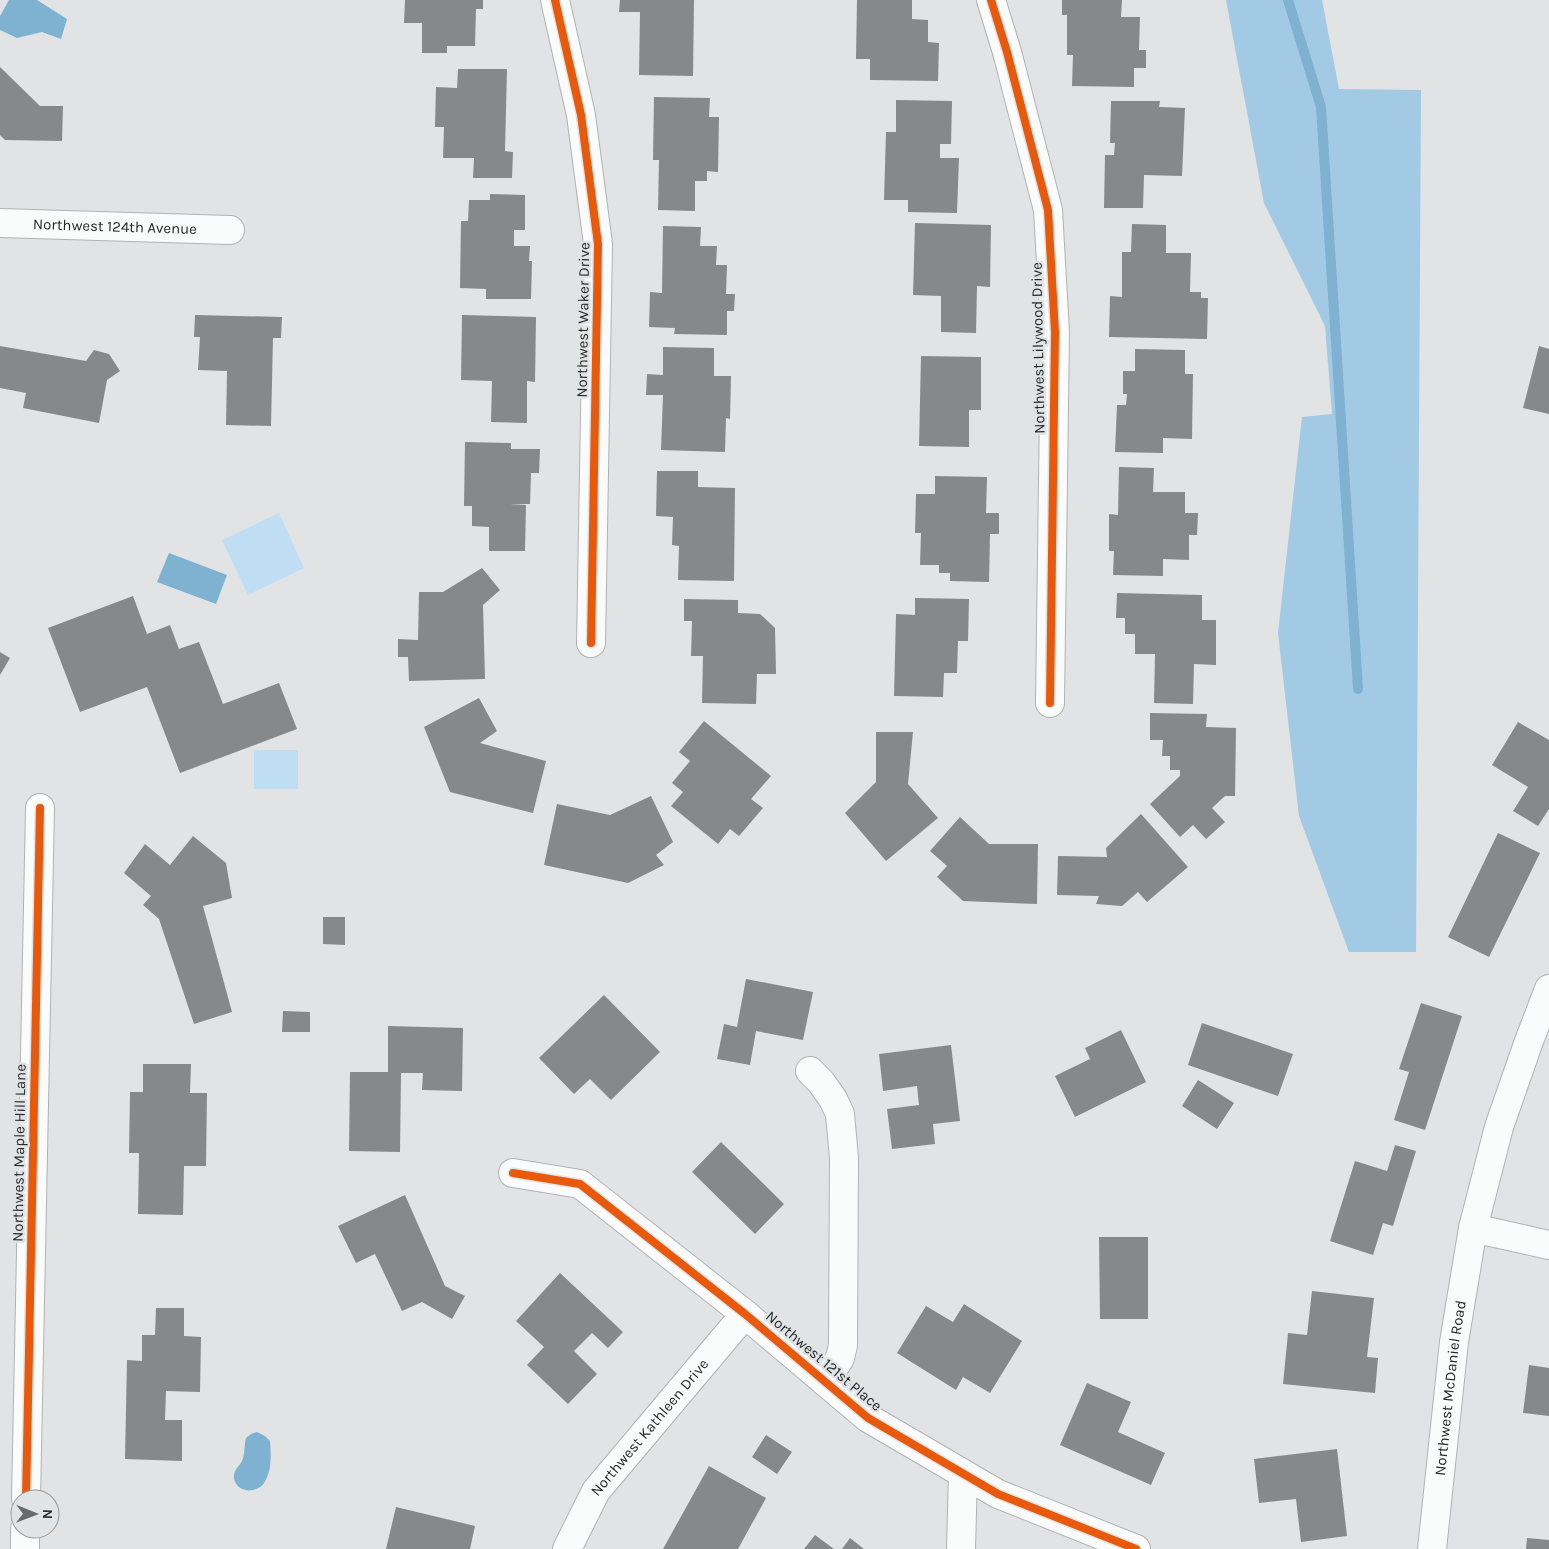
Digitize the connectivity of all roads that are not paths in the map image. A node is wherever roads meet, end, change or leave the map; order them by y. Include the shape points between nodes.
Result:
1 (555, 0) edge
2 (991, 0) edge
3 (0, 223) edge
4 (230, 230) dead end
5 (591, 643) dead end
6 (1050, 703) dead end
7 (40, 808) dead end
8 (1549, 989) edge
9 (810, 1071) dead end
10 (513, 1173) dead end
11 (1474, 1228) junction
12 (1549, 1245) edge
13 (745, 1314) junction
14 (825, 1382) junction
15 (963, 1474) junction
16 (26, 1489) edge
17 (567, 1549) edge
18 (961, 1549) edge
19 (1136, 1549) edge
20 (1432, 1549) edge

1 - 5 street, Northwest Waker Drive via 581,115 598,244
2 - 6 street, Northwest Lilywood Drive via 1048,210 1055,332
3 - 4 street, Northwest 124th Avenue
7 - 16 street, Northwest Maple Hill Lane
8 - 11 street, Northwest McDaniel Road via 1499,1127
9 - 14 street via 833,1099 840,1114 844,1158 843,1345 840,1358
10 - 13 street, Northwest 121st Place via 580,1184
11 - 12 street
11 - 20 street, Northwest McDaniel Road via 1454,1342
13 - 14 street, Northwest 121st Place
13 - 17 street, Northwest Kathleen Drive via 596,1491
14 - 15 street, Northwest 121st Place via 868,1418
15 - 18 street
15 - 19 street, Northwest 121st Place via 998,1494

